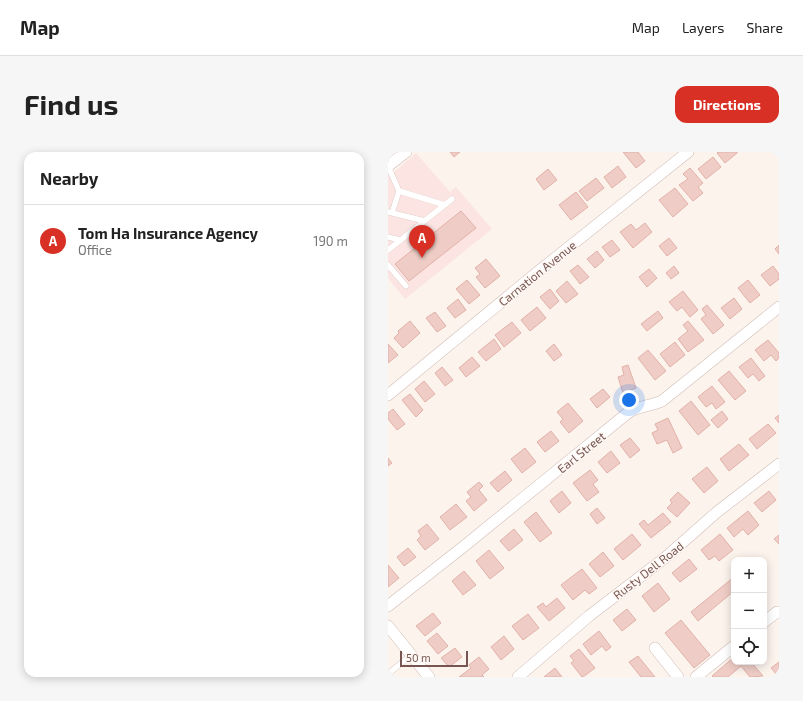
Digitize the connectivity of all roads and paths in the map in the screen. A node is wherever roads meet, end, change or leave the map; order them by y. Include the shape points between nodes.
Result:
1 (406, 152) edge
2 (688, 152) edge
3 (388, 166) edge
4 (399, 191) junction
5 (452, 199) dead end
6 (445, 205) junction
7 (390, 213) edge
8 (424, 221) junction
9 (388, 238) edge
10 (400, 240) junction
11 (388, 250) edge
12 (388, 265) edge
13 (406, 286) dead end
14 (779, 307) edge
15 (388, 395) edge
16 (779, 464) edge
17 (388, 606) edge
18 (777, 612) dead end
19 (767, 620) edge
20 (388, 626) edge
21 (655, 648) dead end
22 (731, 648) edge
23 (411, 654) junction
24 (388, 674) edge
25 (430, 677) edge
26 (518, 677) edge
27 (678, 677) edge
28 (696, 677) edge

1 - 3 street
2 - 15 street, Carnation Avenue
3 - 4 lane
4 - 6 lane
4 - 7 lane
5 - 6 lane
6 - 8 lane
7 - 8 lane
8 - 10 lane
9 - 10 lane
10 - 11 lane
12 - 13 lane
14 - 17 street, Earl Street via 662,401 629,412
16 - 26 street, Rusty Dell Road via 717,512 666,557 589,616
18 - 19 street
20 - 23 street
21 - 27 street
22 - 28 street
23 - 24 lane
23 - 25 street

